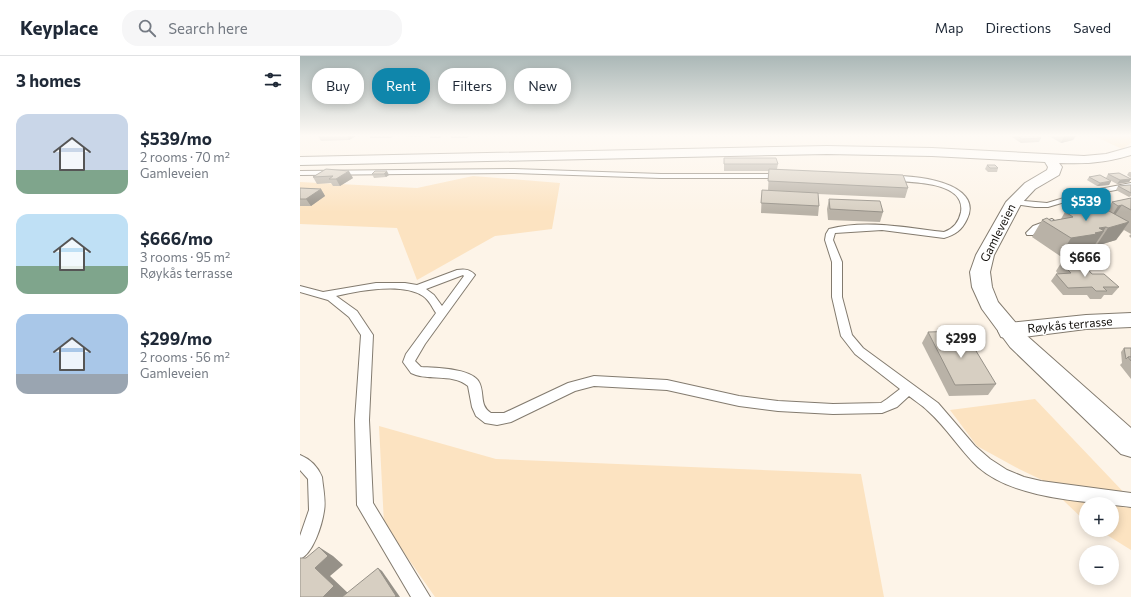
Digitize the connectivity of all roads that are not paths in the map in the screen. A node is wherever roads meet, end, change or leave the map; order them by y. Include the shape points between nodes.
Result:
1 (1051, 161) edge
2 (300, 173) edge
3 (791, 176) edge
4 (882, 179) edge
5 (1131, 185) edge
6 (1014, 202) junction
7 (1059, 220) edge
8 (1030, 233) dead end
9 (300, 289) edge
10 (417, 289) junction
11 (323, 295) junction
12 (441, 313) junction
13 (1131, 320) edge
14 (1009, 331) junction
15 (908, 389) junction
16 (1131, 445) edge
17 (300, 462) edge
18 (1131, 500) edge
19 (300, 551) edge
20 (421, 597) edge

1 - 6 main road, Gamleveien via 1054,172 1030,186
2 - 3 lane via 514,171 661,176
4 - 15 lane via 917,180 943,185 956,190 964,197 966,208 961,223 950,234 882,227 839,229 830,234 829,240 837,262 837,297 847,336 859,351
5 - 6 lane via 1105,189 1048,205
6 - 14 main road, Gamleveien via 985,255 980,272 985,296
7 - 8 lane via 1043,224
9 - 11 lane
10 - 11 lane via 385,286
10 - 12 lane via 426,293
10 - 12 lane via 451,274 469,274 469,278
11 - 20 lane via 332,298 353,314 367,335 362,420 365,505
12 - 15 lane via 410,357 409,365 420,372 456,376 472,381 481,414 485,418 497,420 572,387 594,381 667,385 739,401 833,409 882,408
13 - 14 main road, Røykås terrasse via 1086,322
14 - 16 main road, Gamleveien
15 - 18 lane via 932,407 985,464 1002,475 1041,488
17 - 19 lane via 315,477 317,510 309,536

